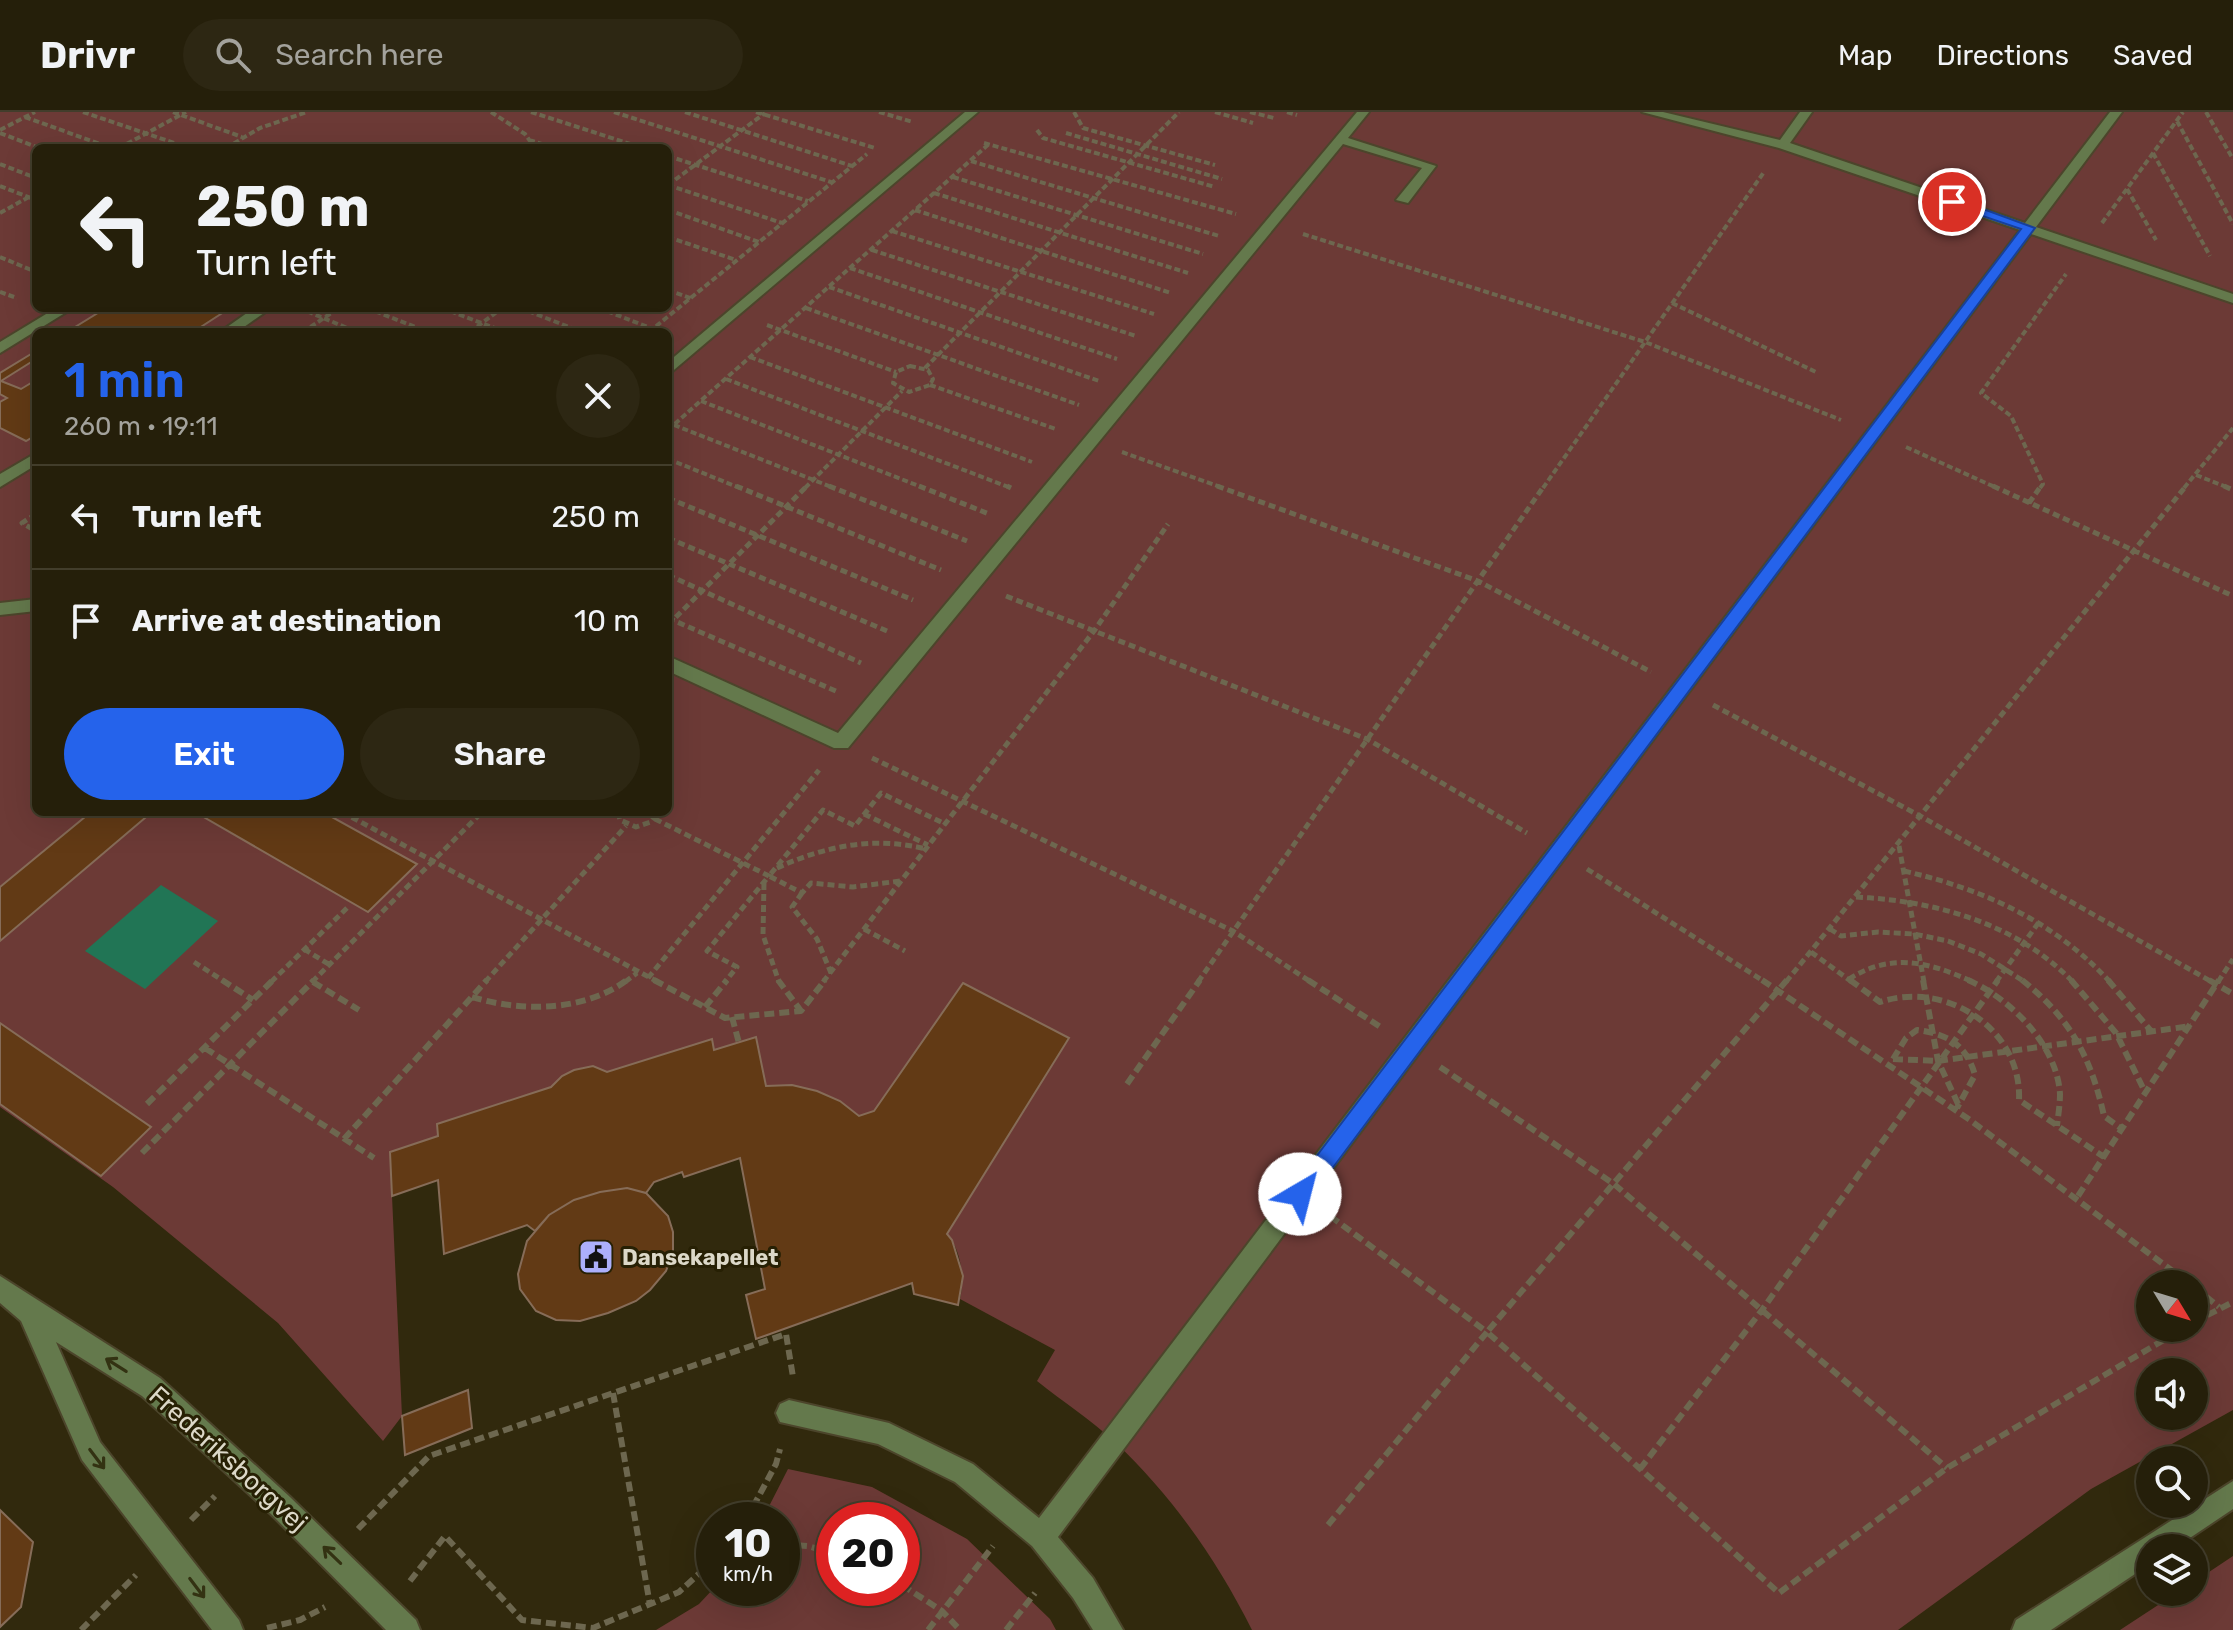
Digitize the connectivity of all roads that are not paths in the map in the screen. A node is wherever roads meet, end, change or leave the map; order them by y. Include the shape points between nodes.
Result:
1 (972, 112) edge
2 (1363, 112) edge
3 (1648, 112) edge
4 (1806, 112) edge
5 (2116, 112) edge
6 (1339, 139) junction
7 (1783, 145) junction
8 (1403, 200) dead end
9 (2029, 228) junction
10 (2233, 299) edge
11 (59, 312) edge
12 (258, 312) edge
13 (33, 328) edge
14 (233, 328) edge
15 (32, 329) edge
16 (0, 348) edge
17 (672, 367) edge
18 (32, 461) edge
19 (0, 482) edge
20 (32, 605) edge
21 (0, 609) edge
22 (672, 665) edge
23 (0, 1288) edge
24 (30, 1312) junction
25 (789, 1413) road end
26 (2233, 1494) edge
27 (1041, 1537) junction
28 (397, 1620) edge
29 (229, 1630) edge
30 (1109, 1630) edge
31 (2026, 1630) edge

1 - 17 street
2 - 6 street
3 - 7 street
4 - 7 street
5 - 9 street
6 - 8 street via 1430,166
6 - 22 street via 841,743
7 - 9 street
9 - 10 street
9 - 27 street
11 - 13 street
12 - 14 street
15 - 16 street
18 - 19 street
20 - 21 street
23 - 24 street, Frederiksborgvej
28 -> 24 street, Frederiksborgvej via 151,1387
24 -> 29 street, Frederiksborgvej via 91,1451
25 - 27 street via 880,1432 964,1473
26 - 31 street
27 - 30 street

